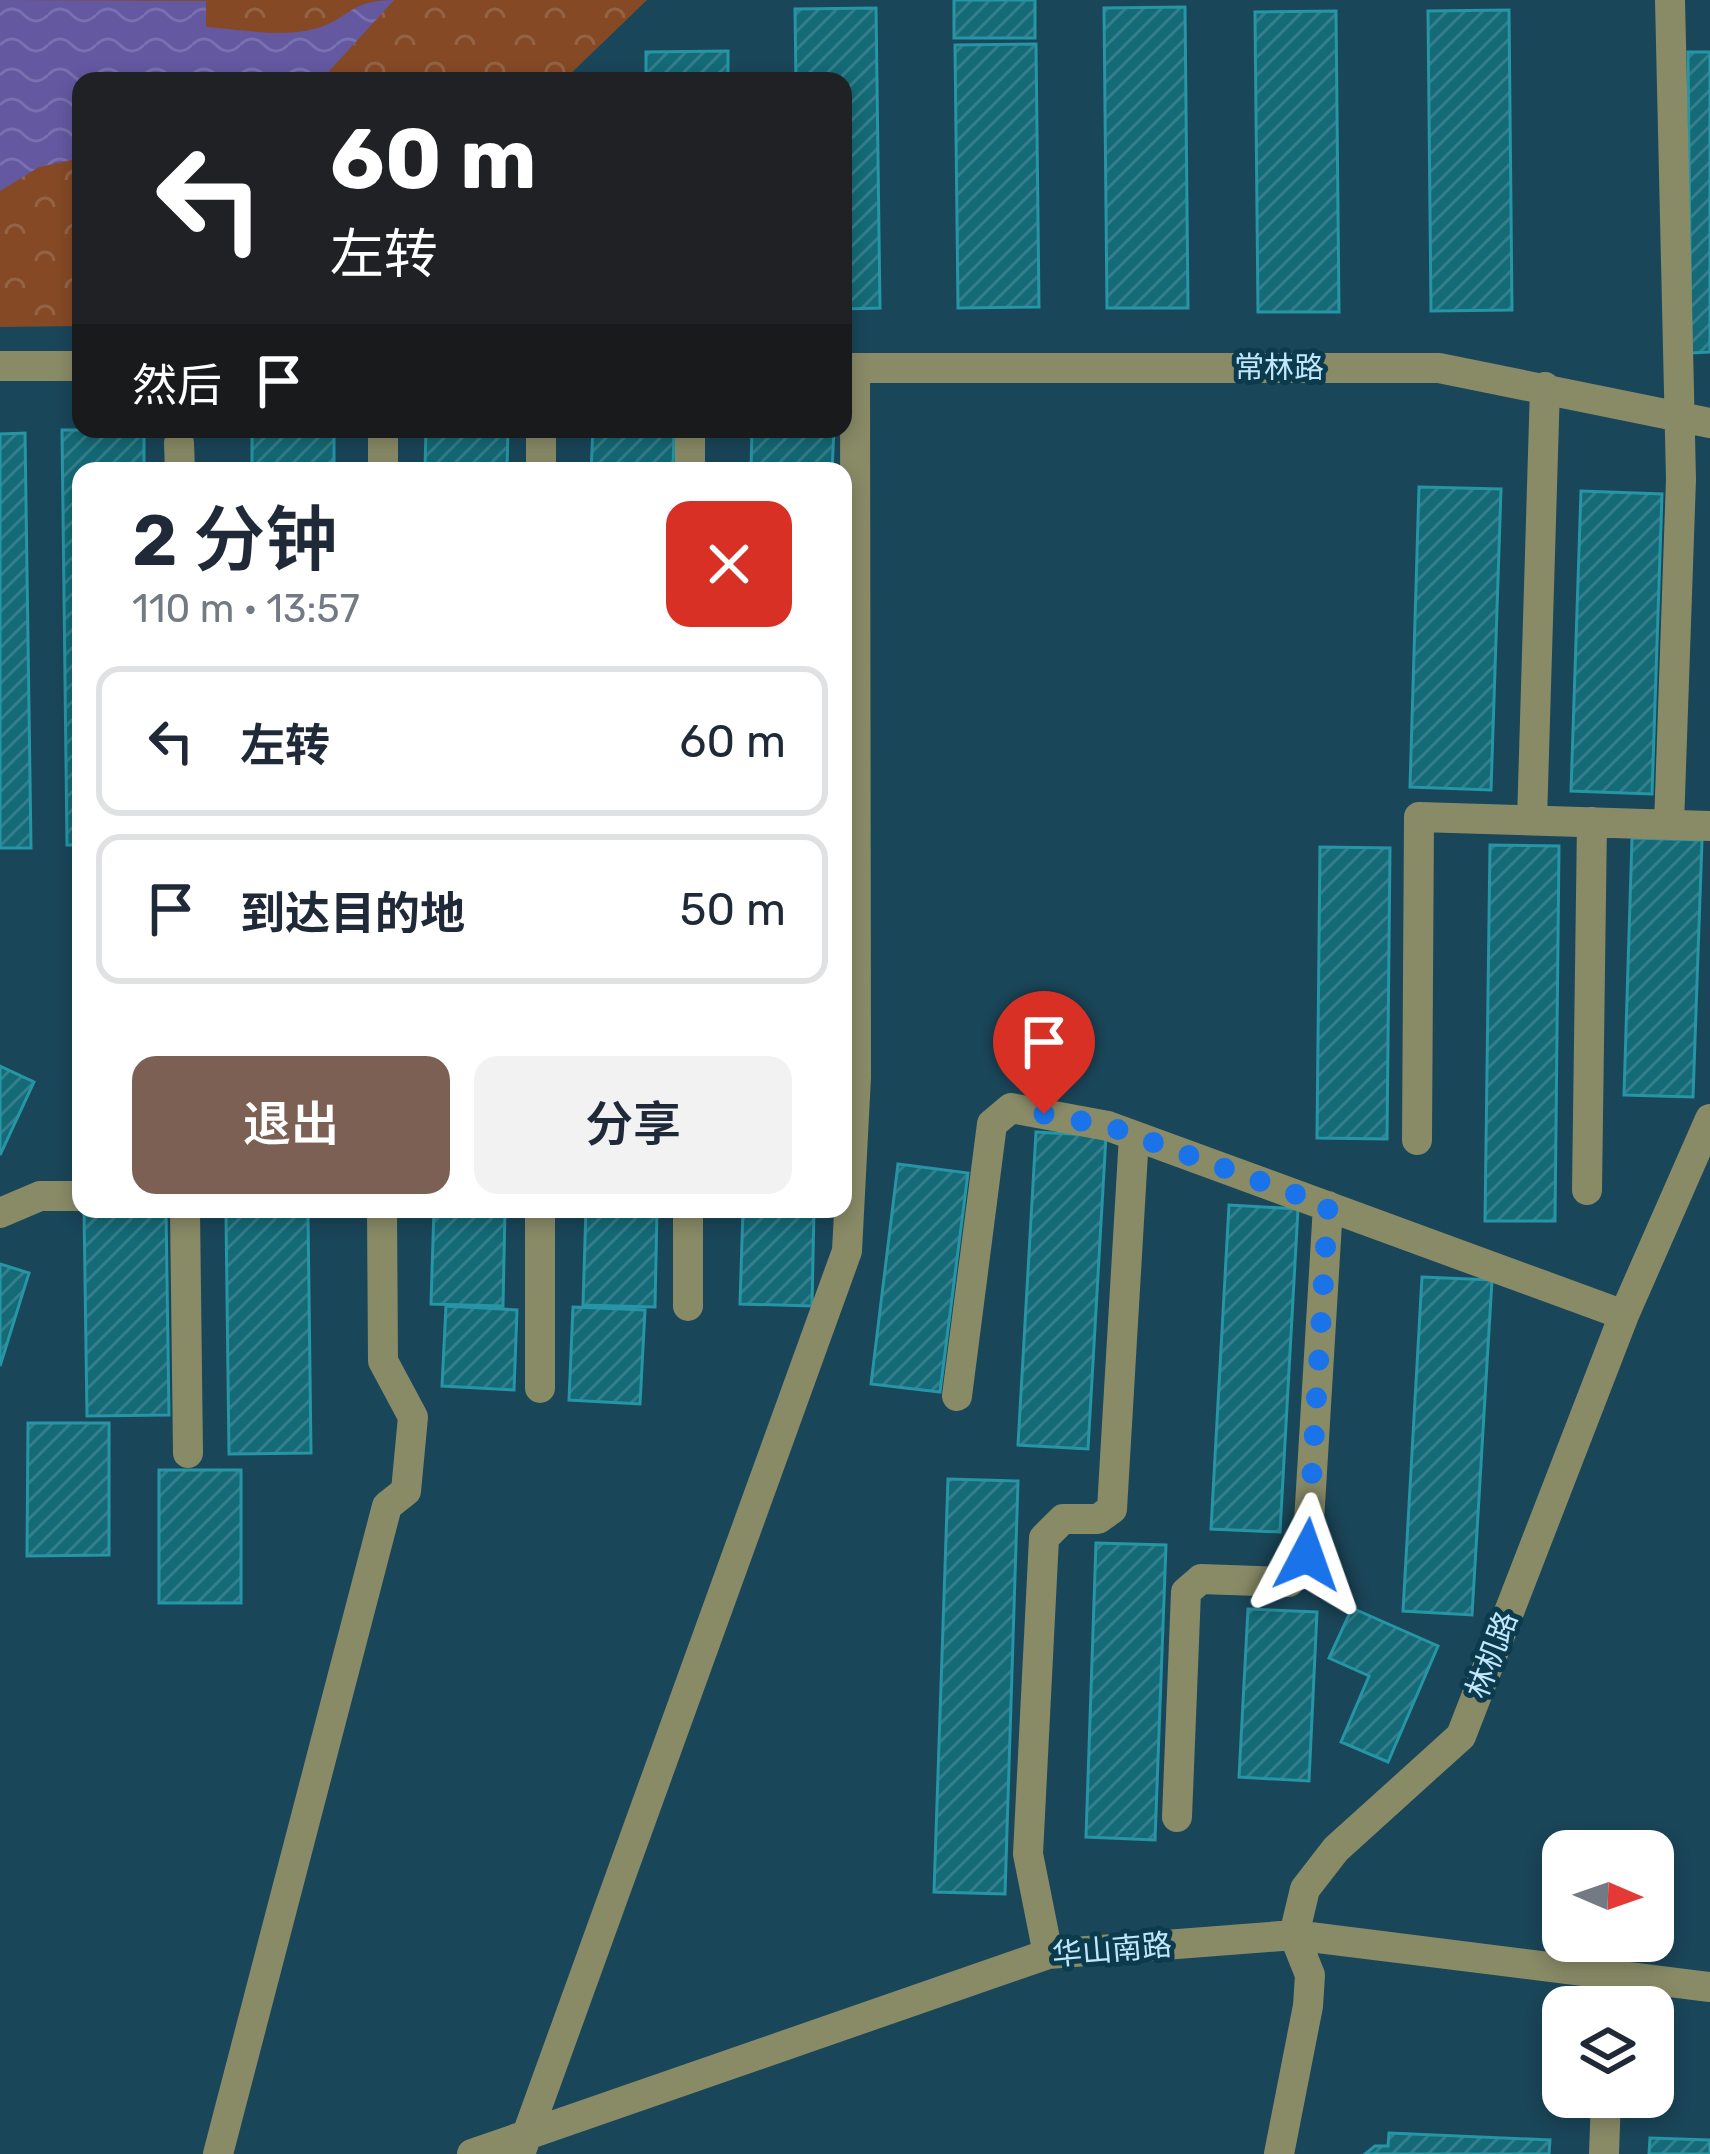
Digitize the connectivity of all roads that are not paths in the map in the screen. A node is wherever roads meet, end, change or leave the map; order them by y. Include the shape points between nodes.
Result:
1 (1670, 0) edge
2 (0, 366) edge
3 (72, 366) edge
4 (852, 368) edge
5 (1545, 386) junction
6 (1677, 416) junction
7 (1710, 423) edge
8 (1532, 820) junction
9 (1592, 822) junction
10 (1670, 825) junction
11 (1710, 826) edge
12 (1710, 1119) edge
13 (1134, 1136) junction
14 (1417, 1140) dead end
15 (852, 1156) edge
16 (1587, 1190) dead end
17 (72, 1196) edge
18 (1328, 1206) junction
19 (0, 1213) edge
20 (185, 1218) edge
21 (382, 1218) edge
22 (540, 1218) edge
23 (688, 1218) edge
24 (688, 1306) dead end
25 (1624, 1315) junction
26 (540, 1388) dead end
27 (957, 1396) dead end
28 (188, 1453) dead end
29 (1177, 1817) dead end
30 (1294, 1936) junction
31 (1048, 1954) junction
32 (1571, 1986) edge
33 (1710, 1987) edge
34 (1674, 1989) edge
35 (1605, 2118) edge
36 (524, 2144) edge
37 (218, 2154) edge
38 (472, 2154) edge
39 (1279, 2154) edge
40 (1604, 2154) edge

1 - 6 street
2 - 3 street
4 - 5 street, 常林路 via 1438,368
5 - 6 street, 常林路
5 - 8 street
6 - 7 street, 常林路
6 - 10 street via 1682,479
8 - 9 street
8 - 14 street via 1419,817
9 - 10 street
9 - 16 street
10 - 11 street
12 - 25 street, 林机路
13 - 18 street
13 - 27 street via 1012,1108 992,1124
13 - 31 street via 1112,1509 1098,1519 1063,1519 1044,1538 1028,1854
15 - 36 street via 847,1251
17 - 19 street via 40,1196
18 - 25 street
18 - 29 street via 1307,1555 1289,1582 1201,1579 1186,1592
20 - 28 street
21 - 37 street via 382,1361 413,1417 406,1490 387,1506
22 - 26 street
23 - 24 street
25 - 30 street, 林机路 via 1460,1736 1336,1849 1305,1889
30 - 31 street, 华山南路
30 - 32 street, 华山南路
30 - 39 street via 1310,1975
31 - 36 street, 华山南路
33 - 34 street, 华山南路
35 - 40 street
36 - 38 street, 华山南路

